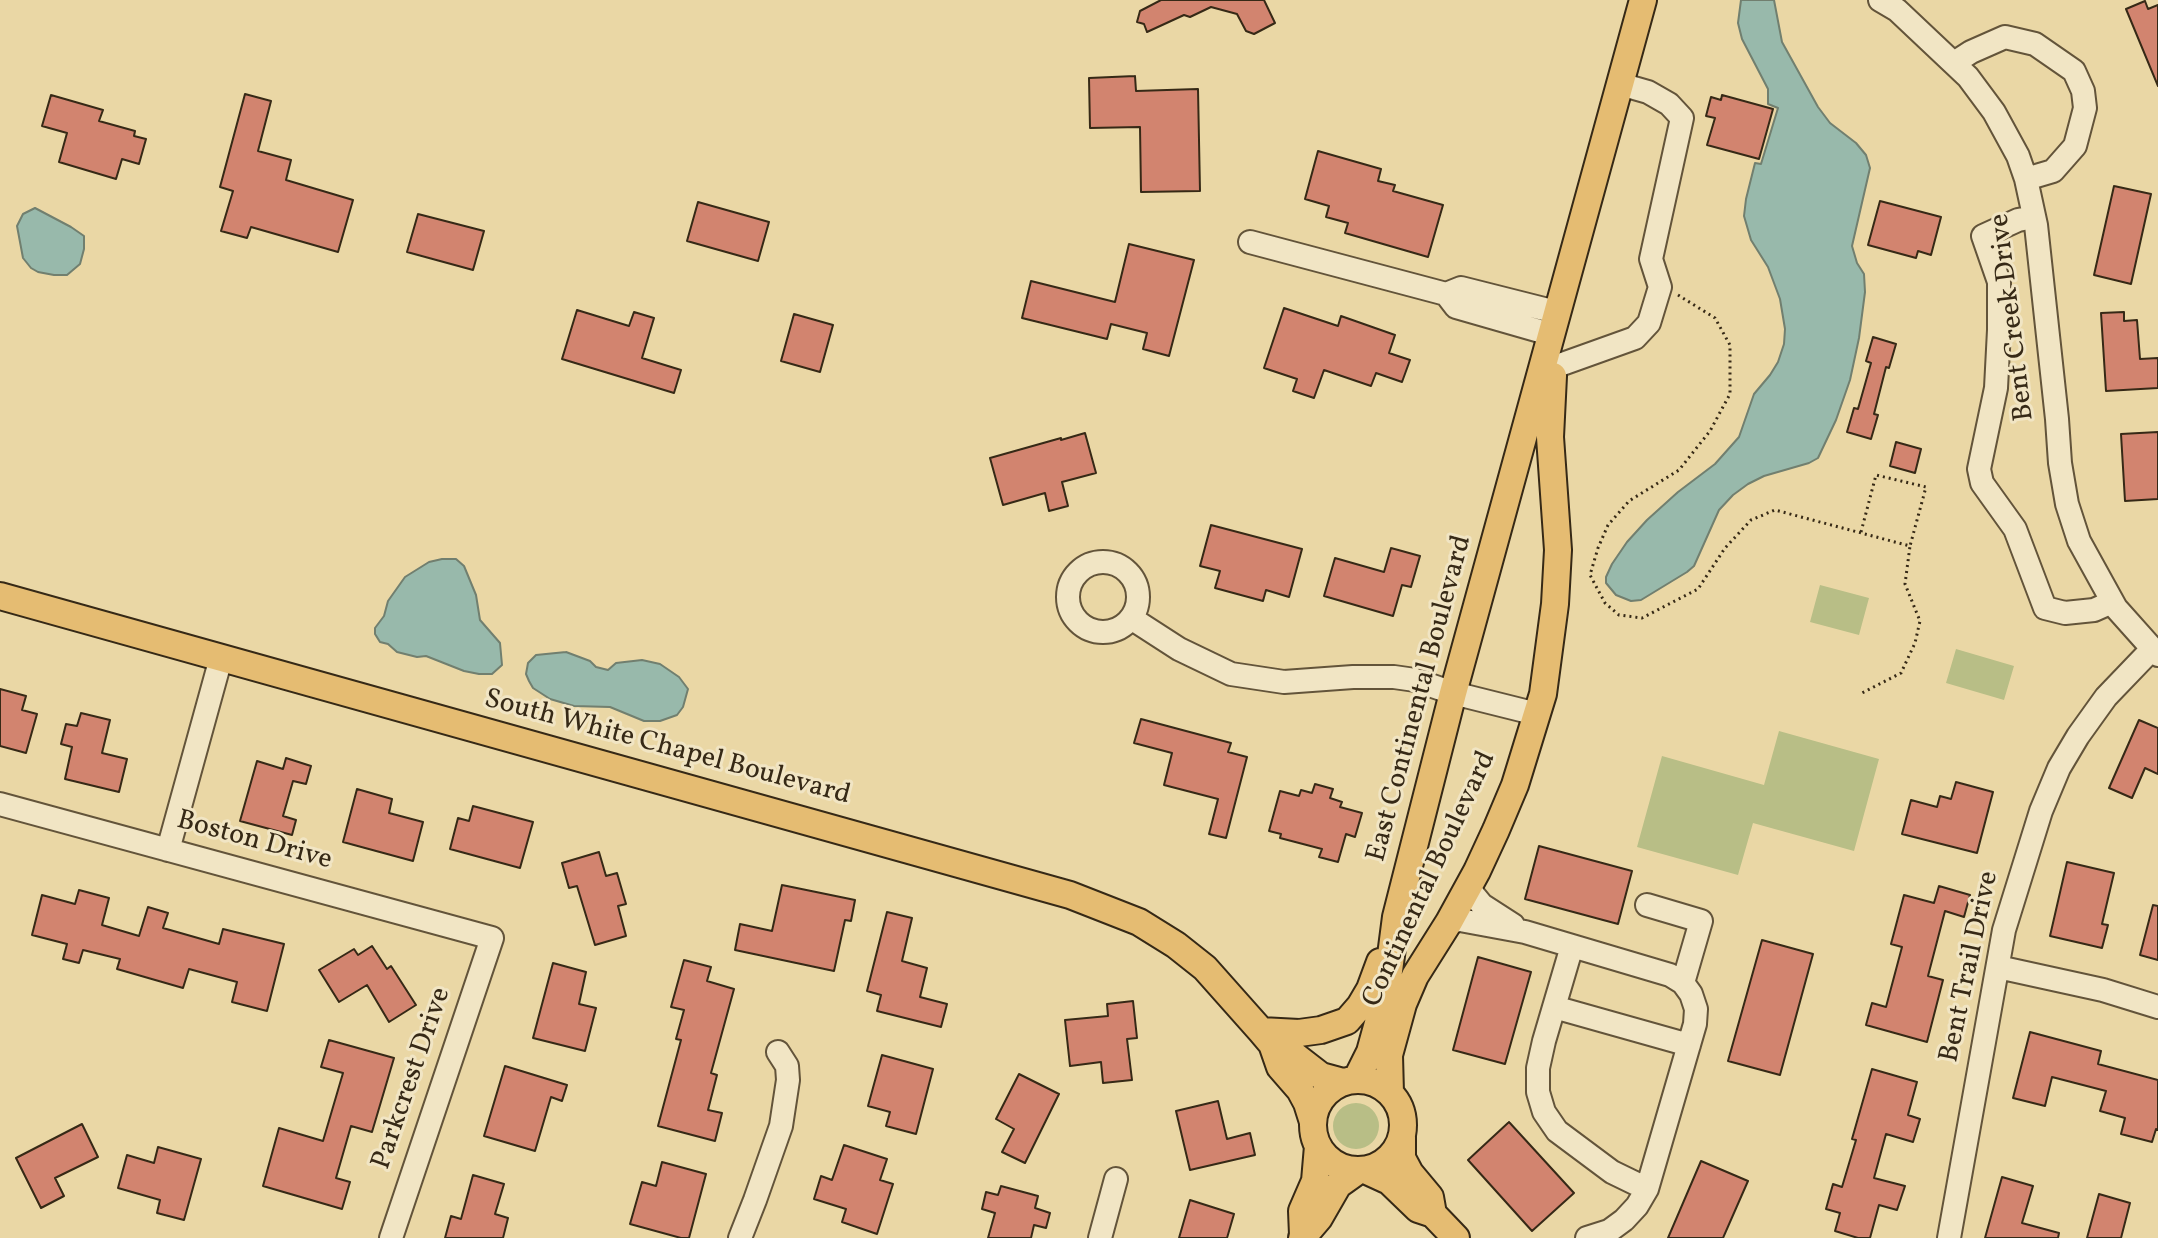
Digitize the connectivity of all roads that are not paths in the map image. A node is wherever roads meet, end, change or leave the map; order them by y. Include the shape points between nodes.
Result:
1 (1643, 0) edge
2 (1880, 0) edge
3 (1954, 63) junction
4 (1620, 84) junction
5 (2026, 179) junction
6 (2034, 217) junction
7 (1250, 242) dead end
8 (1553, 323) junction
9 (1554, 367) junction
10 (0, 596) edge
11 (2112, 602) junction
12 (1131, 618) dead end
13 (2155, 652) edge
14 (221, 658) junction
15 (1453, 693) junction
16 (1537, 714) junction
17 (0, 804) edge
18 (168, 850) junction
19 (1468, 888) junction
20 (1647, 905) dead end
21 (1396, 917) junction
22 (1449, 922) junction
23 (1525, 932) junction
24 (492, 938) joint
25 (1572, 946) junction
26 (1998, 967) junction
27 (1683, 983) junction
28 (1554, 1007) junction
29 (2158, 1007) edge
30 (1266, 1038) junction
31 (1689, 1045) junction
32 (778, 1052) dead end
33 (1350, 1081) junction
34 (1390, 1093) junction
35 (1316, 1134) junction
36 (1402, 1137) junction
37 (1362, 1170) junction
38 (1116, 1179) dead end
39 (1647, 1189) junction
40 (1433, 1214) junction
41 (1303, 1237) edge
42 (391, 1238) edge
43 (740, 1238) edge
44 (1100, 1238) edge
45 (1456, 1238) edge
46 (1587, 1238) edge
47 (1949, 1238) edge

1 - 4 main road, East Continental Boulevard
2 - 3 street, Bent Creek Drive
3 - 5 street, Bent Creek Drive via 1994,112
3 - 5 street via 2005,37 2035,44 2074,71 2085,108 2075,146 2053,171
4 - 8 main road, East Continental Boulevard
4 - 9 street via 1648,92 1682,118 1651,259 1660,287 1649,323 1635,338
5 - 6 street, Bent Creek Drive
6 - 11 street, Bent Creek Drive via 2067,504 2079,541
6 - 11 street via 1983,236 1999,282 1999,330 1996,388 1979,469 1982,483 2015,529 2045,608 2079,612
7 - 8 street via 1446,294 1461,288
8 - 9 main road, Continental Boulevard
8 - 15 main road, East Continental Boulevard
9 - 16 main road, Continental Boulevard via 1550,437 1558,550 1550,650
10 - 14 main road, South White Chapel Boulevard
11 - 13 street, Bent Creek Drive
12 - 15 street via 1231,674 1284,682 1394,677
13 - 26 street, Bent Trail Drive via 2106,697 2059,768 2004,930
14 - 18 street
14 - 30 main road, South White Chapel Boulevard via 1070,895 1139,922 1176,945 1205,968
15 - 16 street
15 - 21 main road, East Continental Boulevard
16 - 19 main road, Continental Boulevard via 1515,785
17 - 18 street, Boston Drive
18 - 24 street, Boston Drive
19 - 22 main road, Continental Boulevard
19 - 23 street via 1482,905
20 - 27 street via 1701,921
21 - 30 main road via 1370,989 1347,1021
21 - 33 main road, East Continental Boulevard via 1386,994 1370,1052
22 - 23 street
22 - 34 main road, Continental Boulevard via 1403,1004 1389,1055
23 - 25 street
24 - 42 street, Parkcrest Drive
25 - 27 street
25 - 28 street
26 - 29 street
26 - 47 street, Bent Trail Drive
27 - 31 street via 1696,1009
28 - 31 street
28 - 39 street via 1538,1068 1544,1112 1557,1131 1612,1172
30 - 33 main road, South White Chapel Boulevard via 1321,1076
30 - 35 main road, South White Chapel Boulevard via 1307,1103
31 - 39 street
32 - 43 street via 788,1080 781,1126
33 - 34 main road via 1369,1081
33 - 35 main road via 1322,1098 1316,1109
34 - 36 main road via 1402,1114
35 - 37 main road via 1325,1156 1335,1164
35 - 41 main road via 1315,1181 1302,1211
36 - 37 main road via 1388,1159
36 - 40 main road via 1402,1158 1430,1197
37 - 40 main road via 1389,1181 1418,1209
37 - 41 main road via 1338,1185
38 - 44 street
39 - 46 street via 1624,1220
40 - 45 main road

